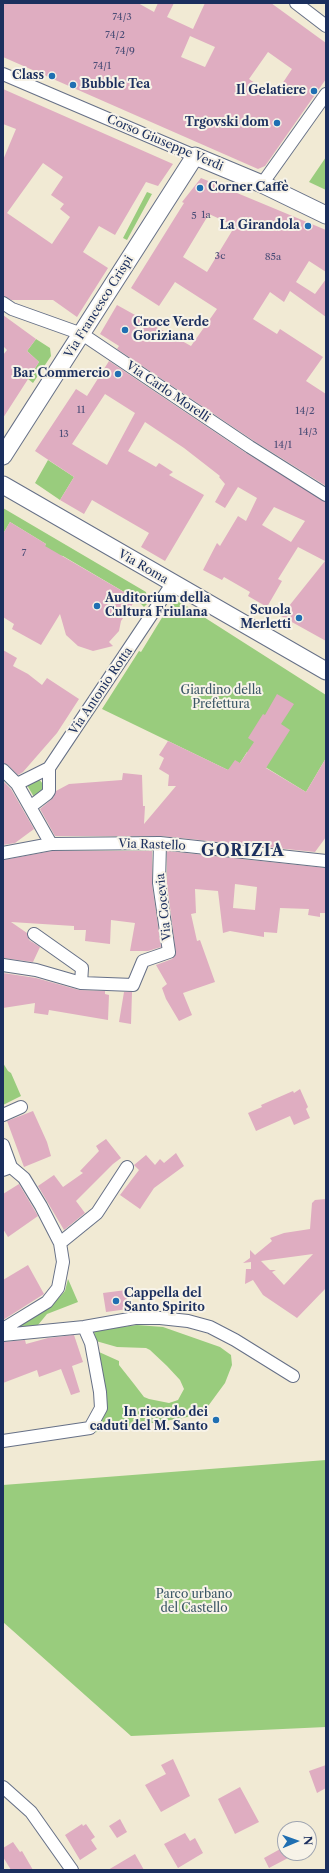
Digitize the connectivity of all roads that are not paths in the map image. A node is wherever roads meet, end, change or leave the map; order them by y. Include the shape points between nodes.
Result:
1 (296, 3) edge
2 (326, 26) edge
3 (3, 74) edge
4 (326, 94) edge
5 (195, 156) junction
6 (262, 184) junction
7 (326, 215) edge
8 (3, 303) edge
9 (82, 334) junction
10 (3, 456) edge
11 (3, 485) edge
12 (326, 495) edge
13 (172, 584) junction
14 (326, 672) edge
15 (49, 768) junction
16 (3, 770) edge
17 (18, 784) junction
18 (30, 807) junction
19 (160, 843) junction
20 (51, 844) junction
21 (3, 852) edge
22 (326, 861) edge
23 (34, 934) dead end
24 (3, 964) edge
25 (81, 983) junction
26 (21, 1106) dead end
27 (3, 1115) edge
28 (3, 1145) edge
29 (128, 1167) dead end
30 (7, 1169) edge
31 (60, 1243) junction
32 (84, 1327) junction
33 (3, 1329) edge
34 (3, 1335) edge
35 (293, 1376) dead end
36 (3, 1441) edge
37 (3, 1787) edge
38 (72, 1870) edge

1 - 2 street
3 - 5 street, Corso Giuseppe Verdi
4 - 6 street
5 - 6 street, Corso Giuseppe Verdi
5 - 9 street, Via Francesco Crispi
6 - 7 street, Corso Giuseppe Verdi
8 - 9 street, Via Carlo Morelli via 12,309
9 - 10 street, Via Francesco Crispi
9 - 12 street, Via Carlo Morelli
11 - 13 street, Via Roma
13 - 14 street, Via Roma
13 - 15 street, Via Antonio Rotta
15 - 17 street, Via Antonio Rotta
15 - 18 street via 49,791
16 - 17 street
17 - 18 street
18 - 20 street
19 - 20 street, Via Rastello
19 - 22 street, Via Rastello
19 - 25 street, Via Cocevia via 159,883 169,952 143,961 133,985
20 - 21 street, Via Rastello
23 - 25 street via 82,968
24 - 25 street, Via Cocevia
26 - 27 street
28 - 30 street
29 - 31 street via 97,1213
30 - 31 street via 24,1178
31 - 33 street via 63,1262 58,1288 47,1302
32 - 34 street
32 - 35 street via 135,1318 188,1321 210,1327 236,1340
32 - 36 street via 91,1344 101,1408 90,1428
37 - 38 street via 32,1812

